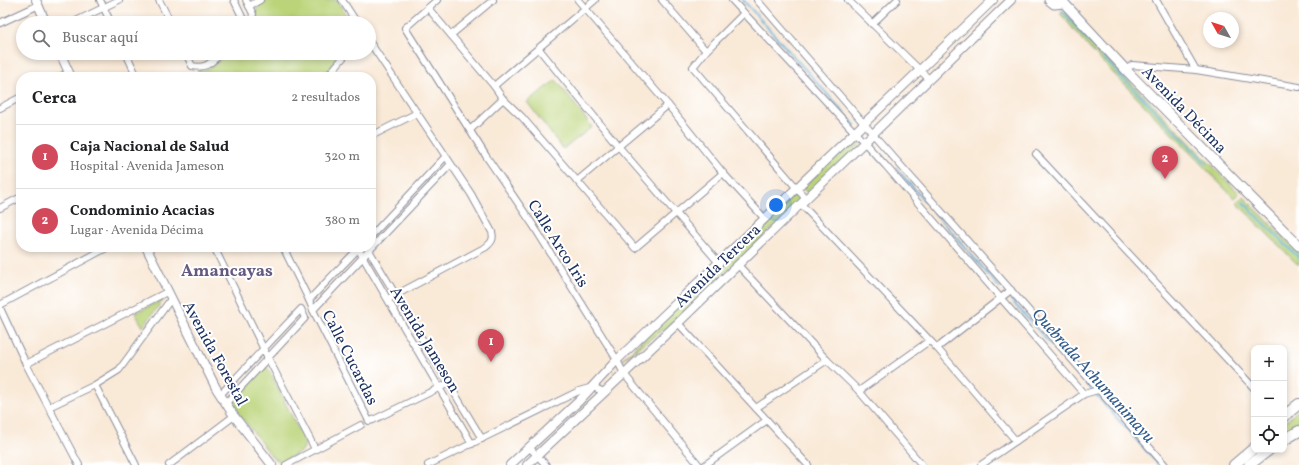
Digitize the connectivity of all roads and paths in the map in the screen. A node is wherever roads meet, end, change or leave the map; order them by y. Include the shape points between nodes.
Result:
1 (100, 0) edge
2 (119, 0) edge
3 (160, 0) edge
4 (234, 0) edge
5 (260, 0) edge
6 (342, 0) edge
7 (437, 0) edge
8 (493, 0) edge
9 (578, 0) edge
10 (595, 0) edge
11 (662, 0) edge
12 (732, 0) edge
13 (757, 0) edge
14 (848, 0) edge
15 (897, 0) edge
16 (993, 0) edge
17 (1011, 0) edge
18 (1049, 0) edge
19 (1156, 0) edge
20 (38, 2) edge
21 (1066, 2) edge
22 (247, 3) edge
23 (104, 7) junction
24 (428, 8) junction
25 (586, 9) junction
26 (744, 13) junction
27 (43, 16) edge
28 (86, 16) edge
29 (108, 16) edge
30 (168, 16) edge
31 (242, 16) edge
32 (253, 16) edge
33 (352, 16) edge
34 (0, 23) edge
35 (872, 24) junction
36 (451, 35) junction
37 (539, 49) junction
38 (706, 51) junction
39 (376, 52) edge
40 (63, 60) edge
41 (129, 60) edge
42 (189, 60) edge
43 (213, 60) edge
44 (341, 60) edge
45 (920, 70) junction
46 (1126, 70) junction
47 (1196, 70) junction
48 (69, 72) edge
49 (135, 72) edge
50 (331, 72) edge
51 (929, 79) junction
52 (494, 86) junction
53 (1299, 88) edge
54 (503, 99) junction
55 (16, 100) edge
56 (668, 105) junction
57 (0, 108) edge
58 (416, 113) junction
59 (864, 124) junction
60 (470, 130) junction
61 (376, 133) edge
62 (855, 133) junction
63 (872, 134) junction
64 (864, 142) junction
65 (619, 147) junction
66 (1036, 154) dead end
67 (445, 157) junction
68 (450, 165) junction
69 (723, 173) junction
70 (577, 181) junction
71 (797, 188) junction
72 (16, 200) edge
73 (804, 201) junction
74 (0, 208) edge
75 (675, 213) junction
76 (765, 219) junction
77 (376, 231) edge
78 (376, 241) edge
79 (1299, 246) edge
80 (99, 252) edge
81 (148, 252) edge
82 (216, 252) edge
83 (285, 252) edge
84 (354, 252) edge
85 (360, 252) edge
86 (366, 252) edge
87 (370, 252) edge
88 (363, 258) junction
89 (719, 263) junction
90 (738, 265) junction
91 (1011, 290) junction
92 (169, 295) junction
93 (396, 295) junction
94 (1002, 298) junction
95 (388, 299) junction
96 (309, 300) junction
97 (0, 307) edge
98 (312, 310) junction
99 (678, 323) junction
100 (929, 341) junction
101 (937, 348) junction
102 (263, 349) junction
103 (268, 358) junction
104 (617, 360) junction
105 (827, 360) junction
106 (26, 364) junction
107 (624, 374) junction
108 (449, 383) junction
109 (94, 384) junction
110 (1251, 385) edge
111 (593, 387) junction
112 (440, 388) junction
113 (858, 391) junction
114 (604, 392) junction
115 (1092, 392) junction
116 (220, 395) junction
117 (226, 403) junction
118 (1299, 404) edge
119 (48, 408) junction
120 (756, 408) junction
121 (1287, 414) edge
122 (234, 416) junction
123 (768, 420) junction
124 (362, 425) dead end
125 (1299, 431) edge
126 (1287, 438) edge
127 (482, 439) junction
128 (1016, 441) junction
129 (472, 444) junction
130 (529, 447) junction
131 (315, 449) junction
132 (1251, 451) edge
133 (1265, 453) edge
134 (537, 455) junction
135 (79, 465) edge
136 (136, 465) edge
137 (169, 465) edge
138 (272, 465) edge
139 (286, 465) edge
140 (428, 465) edge
141 (510, 465) edge
142 (527, 465) edge
143 (546, 465) edge
144 (699, 465) edge
145 (705, 465) edge
146 (808, 465) edge
147 (922, 465) edge
148 (981, 465) edge
149 (1165, 465) edge
150 (1234, 465) edge
151 (1249, 465) edge

1 - 23 street
2 - 23 street
3 - 30 street
4 - 31 street
5 - 22 street
6 - 33 street
7 - 24 street
8 - 36 street
9 - 25 street
10 - 25 street
11 - 38 street
12 - 26 street
13 - 59 street
14 - 35 street
15 - 35 street
16 - 45 street, Avenida Tercera
17 - 51 street, Avenida Tercera
18 - 21 main road, Avenida Décima via 1054,4
19 - 47 street
20 - 27 street
20 - 34 street
21 - 46 main road, Avenida Décima
22 - 32 street
23 - 28 street
23 - 29 street
24 - 36 street
24 - 60 street, Calle Arco Iris via 405,28
25 - 37 street
25 - 56 street
26 - 38 street
26 - 62 street
35 - 45 street
36 - 52 street
37 - 52 street
37 - 65 street
38 - 71 street via 693,67
39 - 58 street
40 - 48 street
41 - 49 street
42 - 43 street via 192,66 200,67
44 - 50 street
45 - 51 street
45 - 59 street, Avenida Tercera
46 - 47 street via 1132,65
46 - 79 main road, Avenida Décima
47 - 53 street
51 - 63 street, Avenida Tercera
52 - 54 street
54 - 60 street
54 - 70 street via 522,117
55 - 57 street
56 - 65 street
56 - 69 street
58 - 61 street
58 - 67 street
59 - 62 street, Avenida Tercera
59 - 63 street
60 - 104 street, Calle Arco Iris
62 - 64 street
62 - 71 street, Avenida Tercera
63 - 64 street, Avenida Tercera
63 - 91 street
64 - 73 street, Avenida Tercera
64 - 94 street
65 - 70 street
65 - 75 street
66 - 110 street
67 - 68 street
67 - 77 street
68 - 78 street
68 - 93 street via 471,194 492,232 492,242
69 - 75 street
69 - 76 street
70 - 75 street via 635,248
71 - 73 street
71 - 76 street, Avenida Tercera
72 - 74 street
73 - 90 street, Avenida Tercera
73 - 100 street
75 - 89 street
76 - 89 street, Avenida Tercera
80 - 97 street
81 - 92 street, Avenida Forestal
82 - 102 street
83 - 96 street, Calle Cucardas
84 - 96 street
85 - 88 street, Avenida Jameson
86 - 88 street
87 - 93 street, Avenida Jameson
88 - 95 street, Avenida Jameson
88 - 98 street
89 - 104 street, Avenida Tercera
90 - 99 street, Avenida Tercera
90 - 105 street
91 - 94 street
91 - 115 street
92 - 106 street
92 - 109 street via 119,370
92 - 116 street, Avenida Forestal
93 - 95 street
93 - 108 street, Avenida Jameson
94 - 101 street
94 - 115 street
95 - 112 street, Avenida Jameson
96 - 98 street, Calle Cucardas
97 - 106 street
98 - 112 street, Calle Cucardas via 369,421
99 - 107 street, Avenida Tercera
99 - 120 street
100 - 101 street
100 - 113 street
101 - 128 street
102 - 103 street
102 - 103 street via 301,309 305,318
102 - 116 street
103 - 117 street
103 - 131 street
104 - 107 street, Calle Arco Iris
104 - 111 street, Avenida Tercera
105 - 113 street
105 - 120 street
106 - 119 street
107 - 114 street, Avenida Tercera
107 - 144 street, Calle Arco Iris
108 - 112 street, Calle Cucardas
108 - 127 street, Avenida Jameson
109 - 119 street
109 - 136 street
111 - 114 street
111 - 127 street via 579,391
111 - 130 street, Avenida Tercera
112 - 129 street, Avenida Jameson
113 - 147 street
114 - 134 street, Avenida Tercera
115 - 128 street
115 - 149 street
116 - 117 street, Avenida Forestal
117 - 122 street, Avenida Forestal
118 - 121 highway
119 - 135 street
120 - 123 street
122 - 137 street
122 - 138 street, Avenida Forestal
123 - 145 street
123 - 146 street
124 - 131 street
125 - 126 highway
127 - 129 street
128 - 148 street
129 - 140 street
130 - 134 street
130 - 141 street, Avenida Tercera
131 - 139 street
132 - 150 highway
133 - 151 highway
134 - 142 street, Avenida Tercera
134 - 143 street

